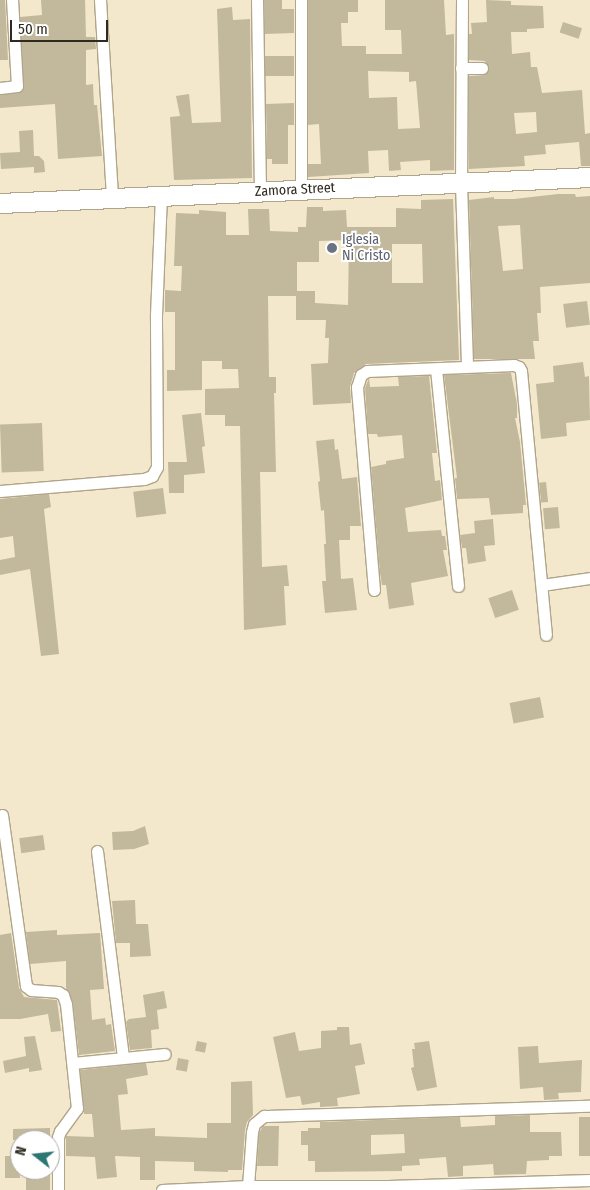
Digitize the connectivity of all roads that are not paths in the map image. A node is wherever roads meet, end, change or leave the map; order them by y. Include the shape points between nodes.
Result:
1 (12, 0) edge
2 (100, 0) edge
3 (257, 0) edge
4 (301, 0) edge
5 (462, 0) edge
6 (461, 68) junction
7 (482, 68) dead end
8 (0, 88) edge
9 (590, 177) edge
10 (460, 184) junction
11 (302, 190) junction
12 (260, 192) junction
13 (161, 195) junction
14 (112, 197) junction
15 (0, 203) edge
16 (467, 366) junction
17 (436, 369) junction
18 (0, 491) edge
19 (590, 578) edge
20 (542, 585) junction
21 (458, 586) dead end
22 (374, 590) dead end
23 (546, 635) dead end
24 (2, 815) dead end
25 (97, 851) dead end
26 (166, 1054) dead end
27 (123, 1057) junction
28 (72, 1063) junction
29 (590, 1106) edge
30 (590, 1180) edge
31 (248, 1186) junction
32 (58, 1190) edge
33 (162, 1190) edge

1 - 8 street via 17,86
2 - 14 street
3 - 12 street
4 - 11 street
5 - 6 street
6 - 7 street
6 - 10 street
9 - 10 main road, Zamora Street
10 - 11 main road, Zamora Street
10 - 16 street
11 - 12 main road, Zamora Street
12 - 13 main road, Zamora Street
13 - 14 main road, Zamora Street
13 - 18 street via 156,315 157,467 152,476 144,479
14 - 15 main road, Zamora Street
16 - 17 street
16 - 20 street via 514,365 521,370
17 - 21 street
17 - 22 street via 367,372 360,375 357,382
19 - 20 street
20 - 23 street
24 - 28 street via 26,986 31,990 63,995
25 - 27 street
26 - 27 street
27 - 28 street
28 - 32 street via 78,1108 58,1137
29 - 31 street via 264,1116 254,1124 252,1132
30 - 31 street
31 - 33 street

